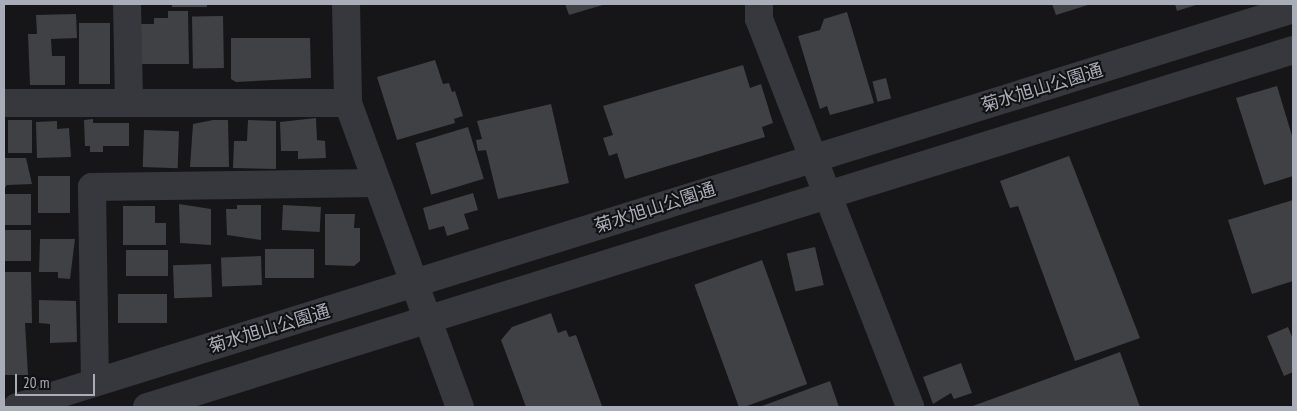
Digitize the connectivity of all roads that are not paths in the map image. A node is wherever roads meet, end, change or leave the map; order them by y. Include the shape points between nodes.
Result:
1 (127, 4) edge
2 (346, 4) edge
3 (759, 4) edge
4 (1293, 9) edge
5 (1293, 50) edge
6 (4, 103) edge
7 (129, 103) junction
8 (348, 103) junction
9 (812, 160) junction
10 (377, 183) junction
11 (826, 196) junction
12 (414, 285) junction
13 (427, 319) junction
14 (95, 382) junction
15 (17, 407) edge
16 (147, 407) edge
17 (460, 407) edge
18 (910, 407) edge

1 - 7 street
2 - 8 street
3 - 9 street via 759,19
4 - 9 street, 菊水旭山公園通
5 - 11 street, 菊水旭山公園通
6 - 7 street
7 - 8 street
8 - 10 street
9 - 11 street
9 - 12 street, 菊水旭山公園通
10 - 12 street
10 - 14 street via 92,187
11 - 13 street, 菊水旭山公園通
11 - 18 street
12 - 13 street
12 - 14 street, 菊水旭山公園通
13 - 16 street, 菊水旭山公園通
13 - 17 street
14 - 15 street, 菊水旭山公園通

